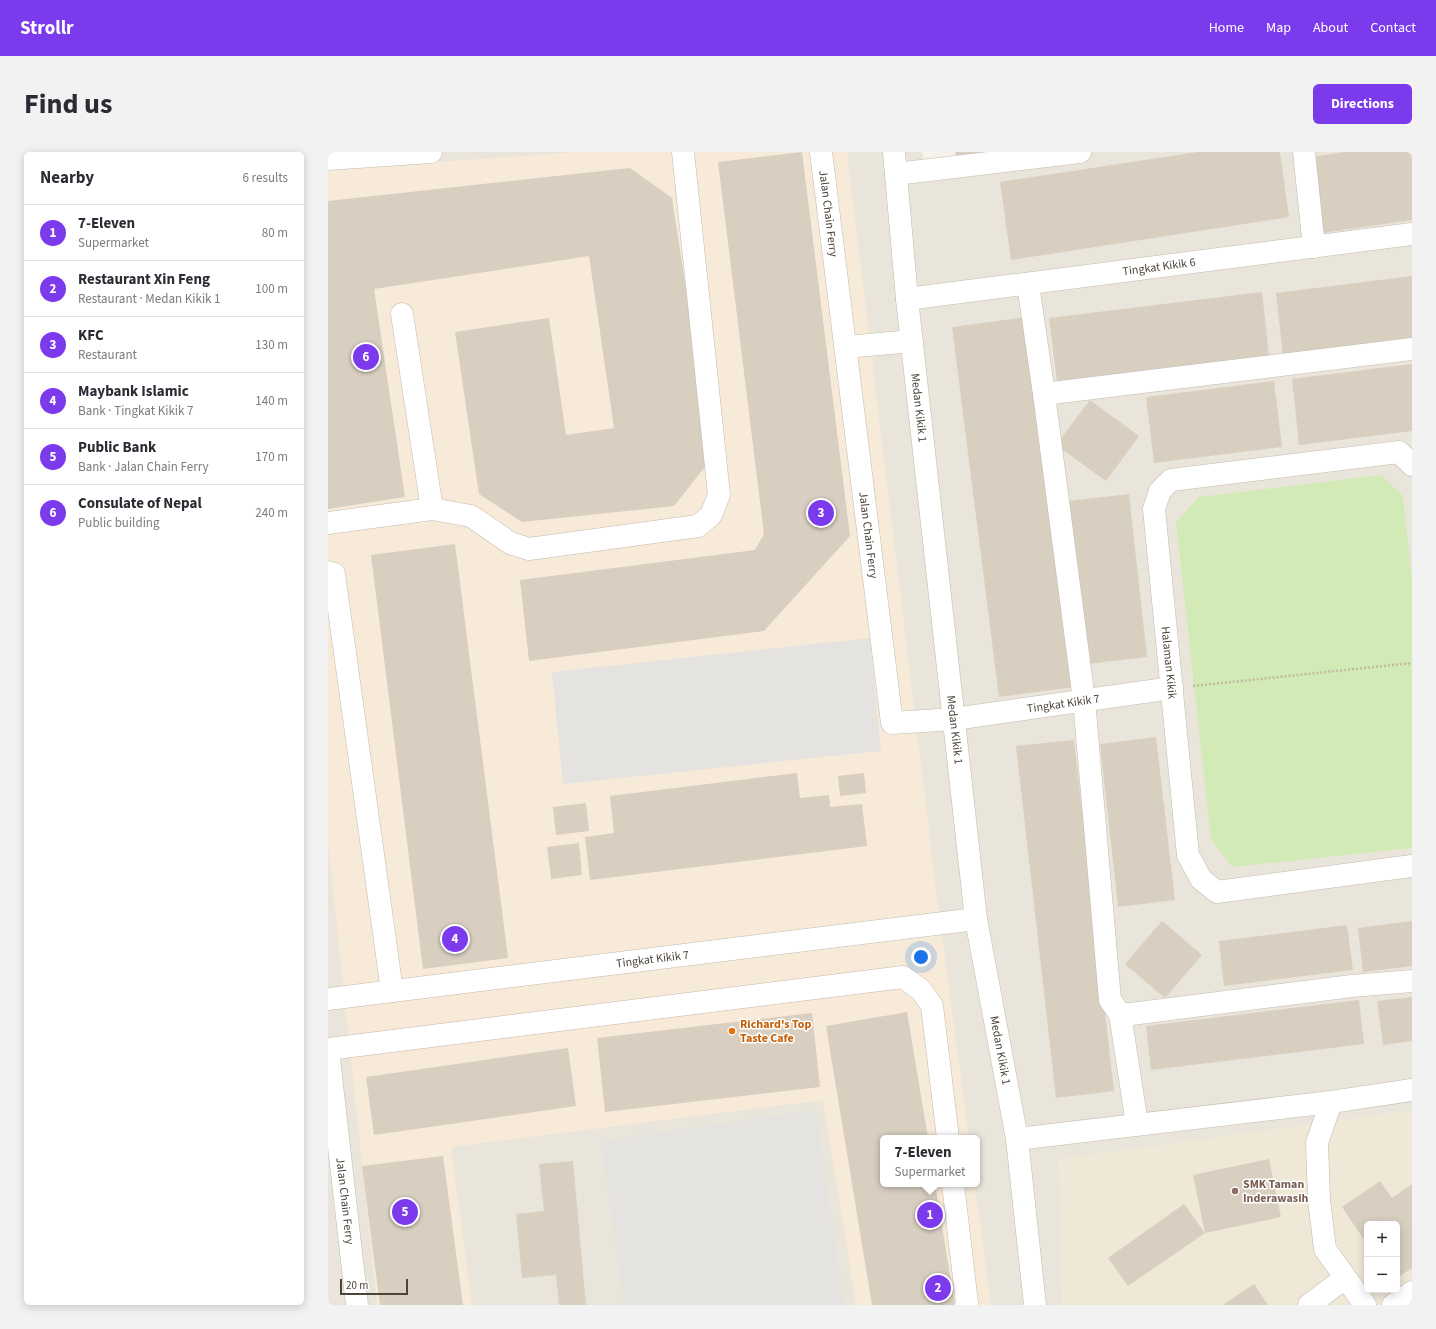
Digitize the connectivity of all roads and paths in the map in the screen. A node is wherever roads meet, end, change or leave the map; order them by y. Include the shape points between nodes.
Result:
1 (431, 152) edge
2 (682, 152) edge
3 (821, 152) edge
4 (894, 152) edge
5 (1080, 152) edge
6 (1304, 152) edge
7 (328, 159) edge
8 (896, 174) junction
9 (1412, 234) edge
10 (1314, 247) junction
11 (1028, 284) junction
12 (907, 299) junction
13 (402, 314) dead end
14 (912, 341) junction
15 (846, 347) junction
16 (1412, 349) edge
17 (1044, 394) junction
18 (1412, 465) edge
19 (432, 509) junction
20 (328, 523) edge
21 (328, 572) edge
22 (1412, 663) edge
23 (1172, 688) junction
24 (1084, 700) junction
25 (954, 719) junction
26 (892, 723) joint
27 (1412, 866) edge
28 (976, 919) junction
29 (1412, 981) edge
30 (392, 991) junction
31 (328, 998) edge
32 (1120, 1014) junction
33 (328, 1050) edge
34 (1412, 1090) edge
35 (1331, 1102) junction
36 (1137, 1124) junction
37 (948, 1135) edge
38 (1017, 1140) junction
39 (953, 1187) edge
40 (1345, 1278) junction
41 (357, 1305) edge
42 (966, 1305) edge
43 (1035, 1305) edge
44 (1310, 1305) edge
45 (1366, 1305) edge

1 - 7 street
2 - 19 street via 719,495 711,515 698,526 529,549 510,543 471,516
3 - 15 street, Jalan Chain Ferry
4 - 8 street, Medan Kikik 1
5 - 8 street
6 - 10 street
8 - 12 street, Medan Kikik 1
9 - 10 street, Tingkat Kikik 6
10 - 11 street, Tingkat Kikik 6
11 - 12 street, Tingkat Kikik 6
11 - 17 street
12 - 14 street, Medan Kikik 1
13 - 19 street
14 - 15 street
14 - 25 street, Medan Kikik 1
15 - 26 street, Jalan Chain Ferry
16 - 17 street
17 - 24 street
18 - 23 street, Halaman Kikik via 1399,452 1171,480 1160,491 1154,508
19 - 20 street
21 - 30 street via 334,574
22 - 23 path
23 - 24 street, Tingkat Kikik 7
23 - 27 street, Halaman Kikik via 1188,855 1201,879 1217,892
24 - 25 street, Tingkat Kikik 7
24 - 32 street via 1110,1000
25 - 26 street, Tingkat Kikik 7
25 - 28 street, Medan Kikik 1
28 - 30 street, Tingkat Kikik 7
28 - 38 street, Medan Kikik 1
29 - 32 street
30 - 31 street, Tingkat Kikik 7
32 - 36 street
33 - 37 street via 903,977 921,990 932,1006
33 - 41 street, Jalan Chain Ferry
34 - 35 street
35 - 36 street
35 - 40 street via 1317,1143 1319,1200 1325,1249
36 - 38 street
38 - 43 street, Medan Kikik 1
39 - 42 street
40 - 44 street
40 - 45 street

